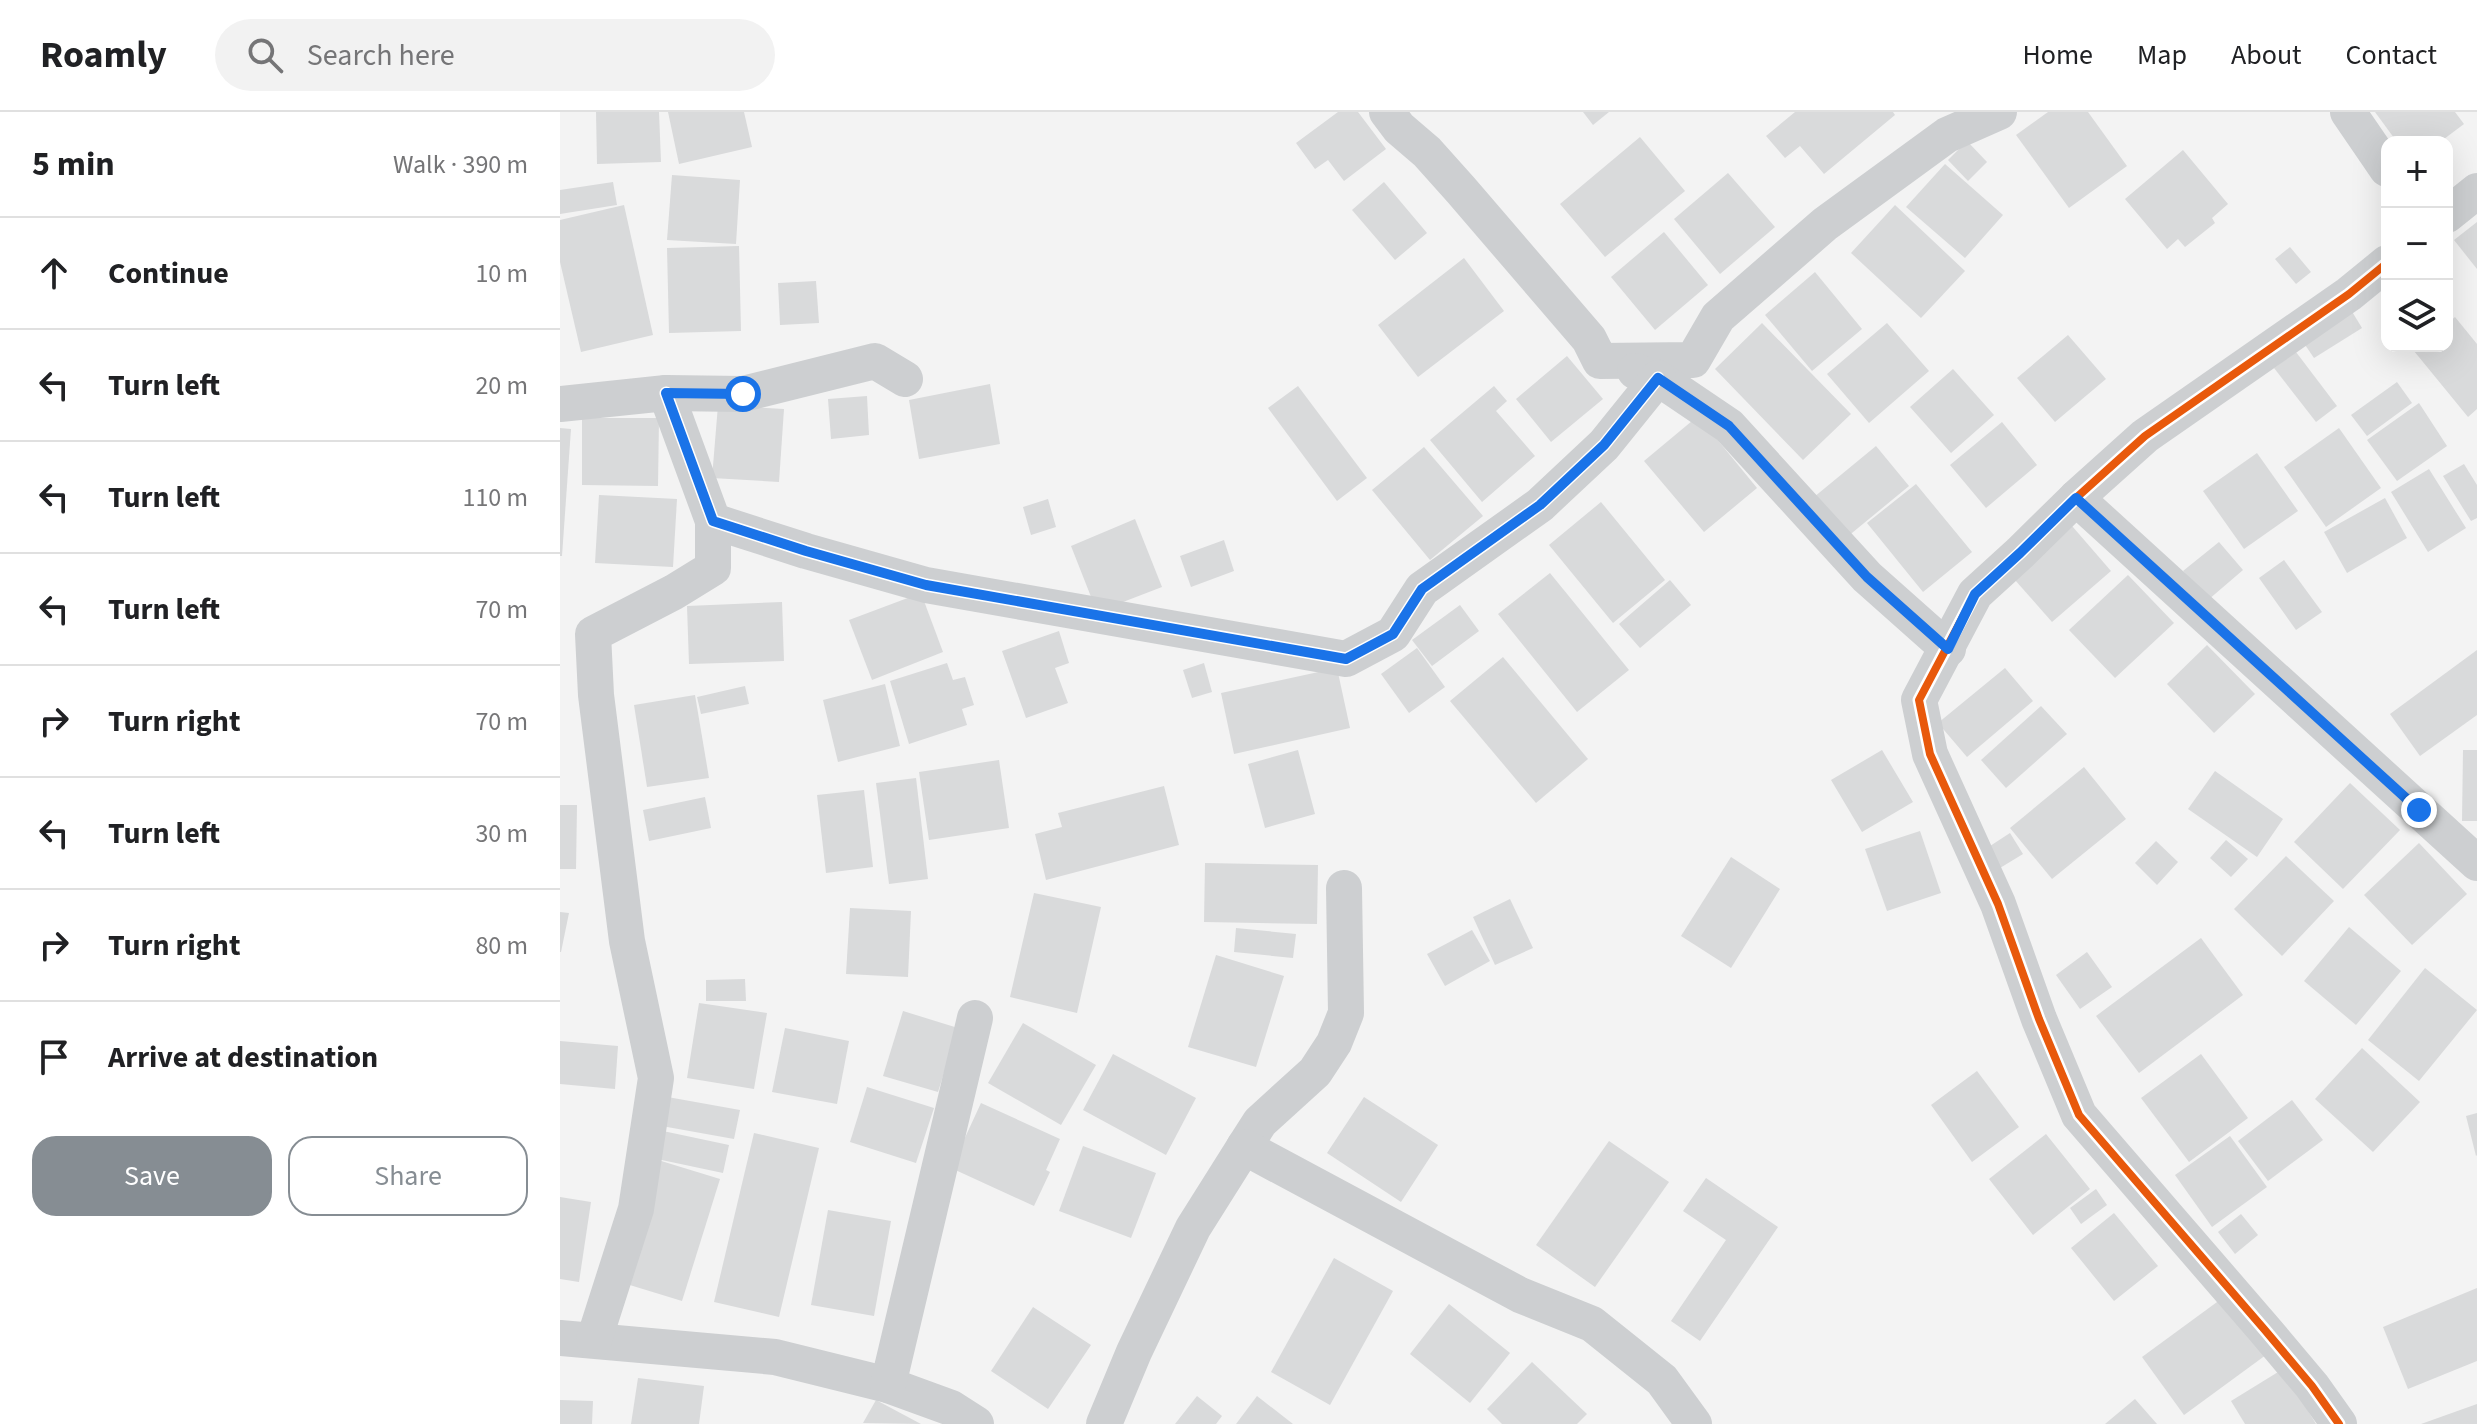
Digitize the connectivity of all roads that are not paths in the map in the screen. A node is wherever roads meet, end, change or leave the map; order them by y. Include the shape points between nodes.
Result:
1 (1387, 112) edge
2 (1999, 112) edge
3 (2348, 112) edge
4 (1942, 124) edge
5 (2381, 160) edge
6 (2477, 191) edge
7 (2453, 210) edge
8 (2381, 268) edge
9 (1600, 361) junction
10 (1658, 378) junction
11 (905, 379) dead end
12 (666, 393) junction
13 (560, 404) edge
14 (2076, 498) junction
15 (713, 521) junction
16 (1948, 649) junction
17 (2477, 863) edge
18 (1344, 888) dead end
19 (975, 1018) dead end
20 (1244, 1147) junction
21 (577, 1339) edge
22 (888, 1385) junction
23 (976, 1424) edge
24 (1104, 1424) edge
25 (1694, 1424) edge
26 (2339, 1424) edge

1 - 9 street via 1471,201 1589,339
2 - 4 street
3 - 5 street
4 - 9 street via 1718,317 1693,360
6 - 7 street
8 - 14 street via 2145,436
9 - 10 street
10 - 15 street via 1604,445 1540,505 1422,589 1393,634 1346,659 926,585
10 - 16 street via 1729,426 1867,577
11 - 12 street via 875,361 743,394
12 - 13 street
12 - 15 street
14 - 16 street via 1975,594
14 - 17 street
15 - 21 street via 713,568 593,634 627,941 656,1078 636,1209
16 - 26 street via 1919,700 1930,754 1998,904 2079,1115
18 - 20 street via 1346,1013 1315,1072 1260,1122
19 - 22 street
20 - 24 street via 1193,1228
20 - 25 street via 1520,1295 1592,1324 1662,1380
21 - 22 street via 775,1357
22 - 23 street via 951,1408

